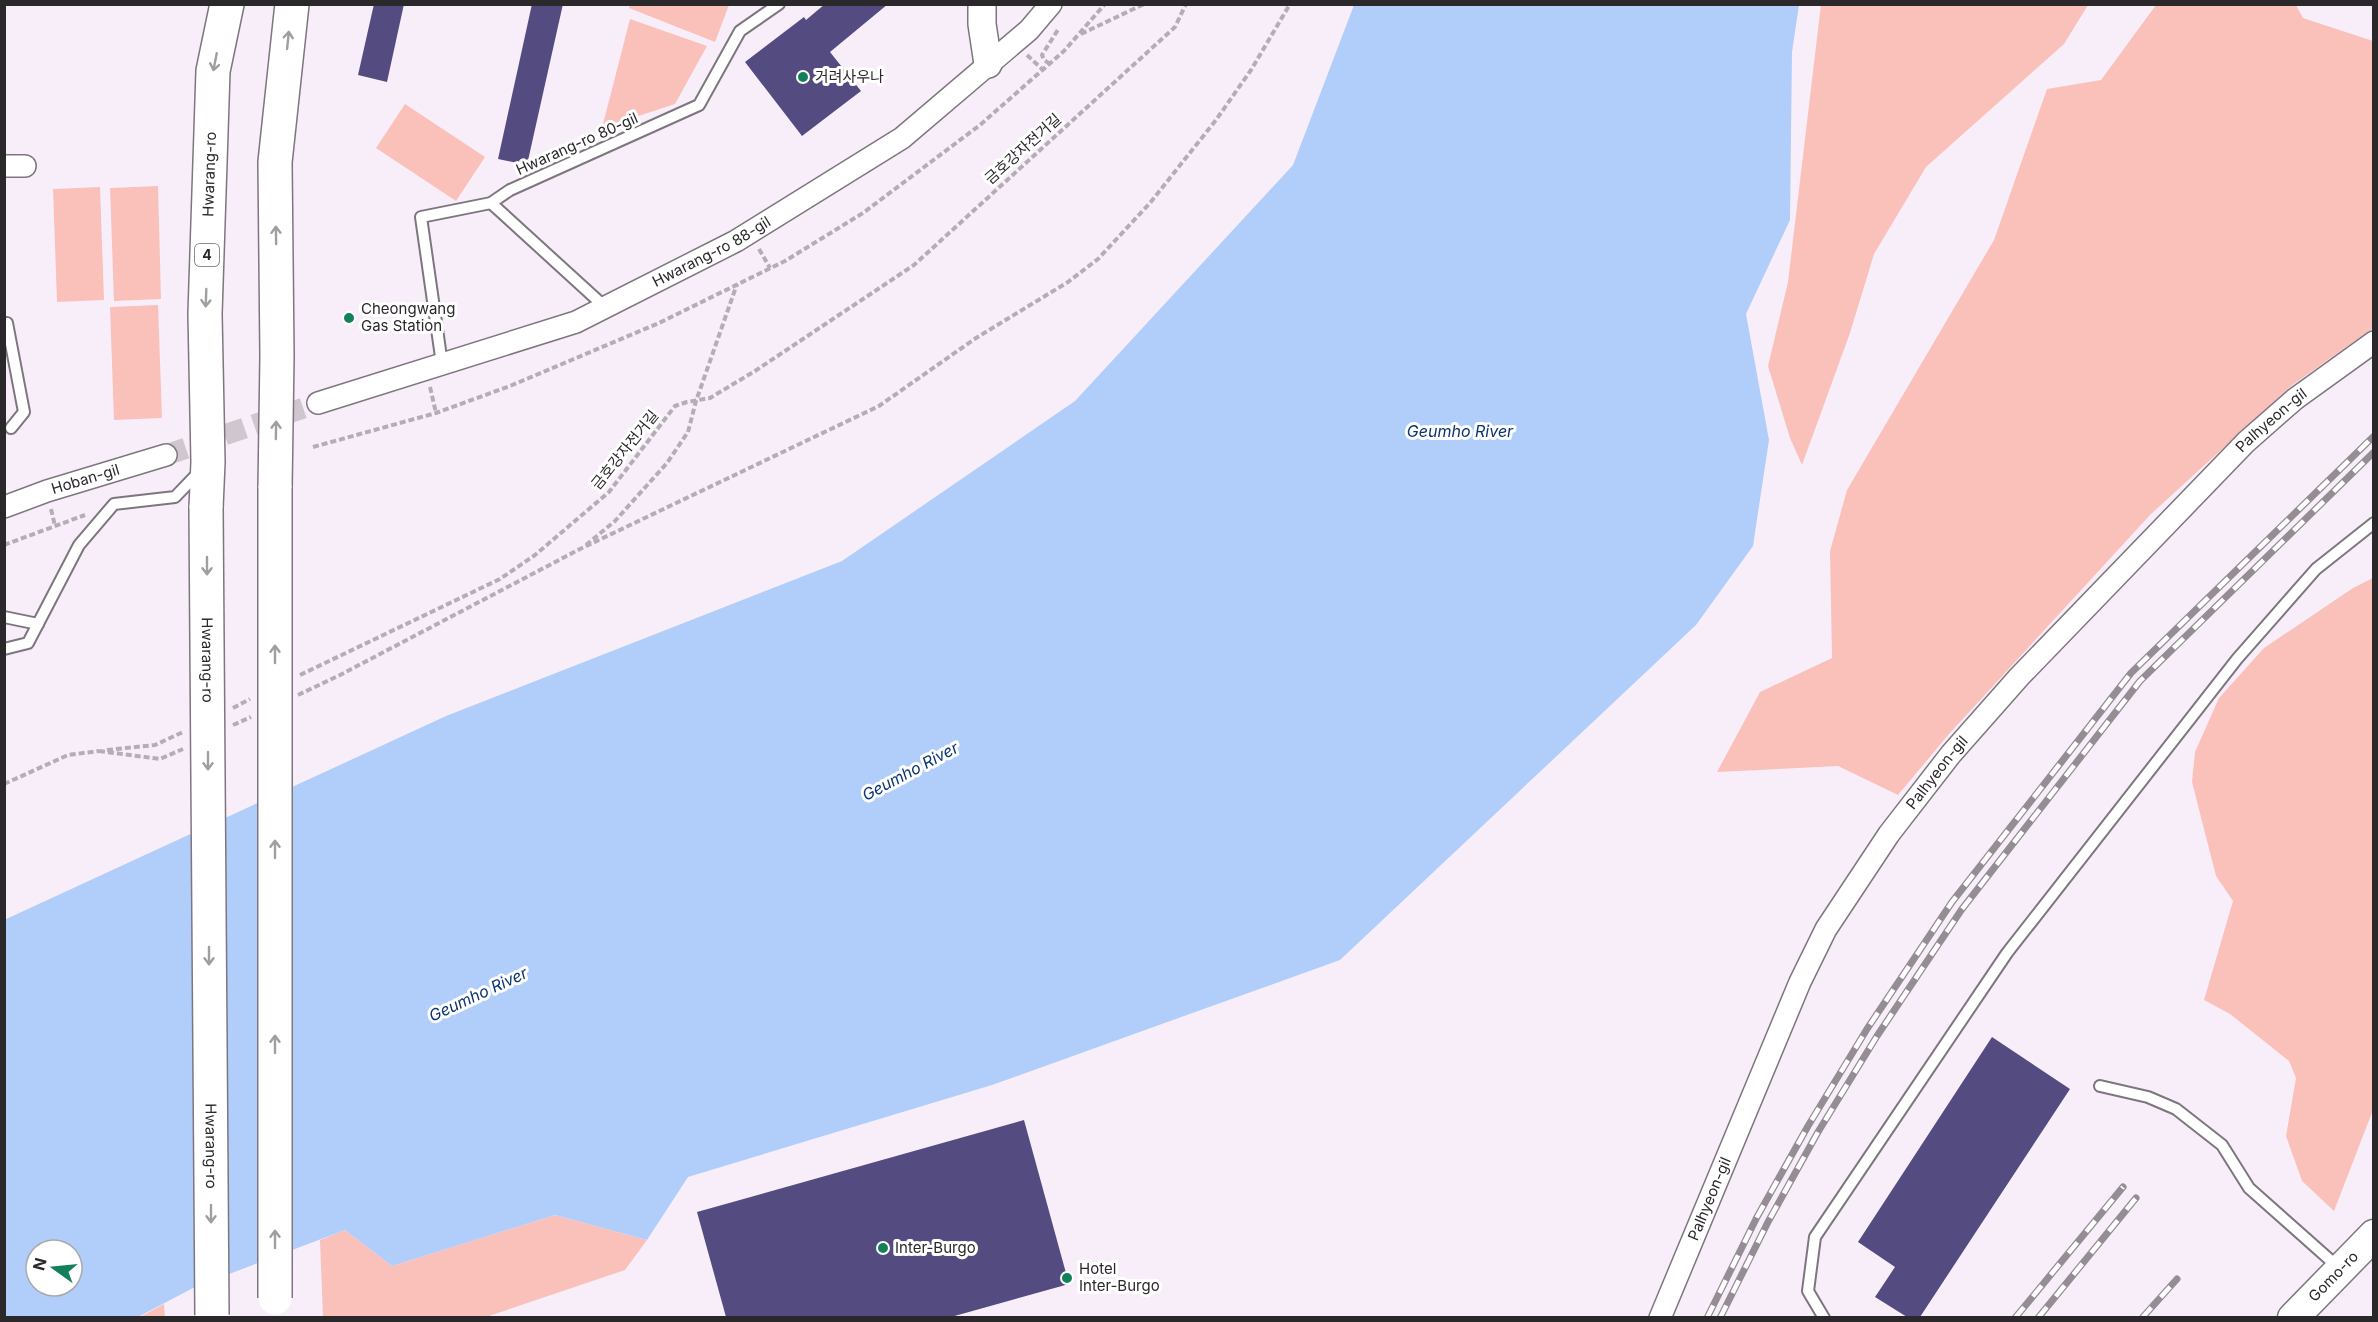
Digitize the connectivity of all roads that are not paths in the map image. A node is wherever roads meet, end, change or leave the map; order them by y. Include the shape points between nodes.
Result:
1 (227, 4) edge
2 (292, 4) edge
3 (779, 4) edge
4 (982, 4) edge
5 (1051, 4) edge
6 (988, 64) junction
7 (490, 203) junction
8 (605, 307) junction
9 (4, 325) edge
10 (2373, 342) edge
11 (433, 366) junction
12 (318, 403) tunnel mouth
13 (11, 428) dead end
14 (166, 455) tunnel mouth
15 (208, 462) junction
16 (4, 507) edge
17 (2373, 523) edge
18 (4, 617) edge
19 (38, 624) junction
20 (4, 649) edge
21 (2100, 1086) dead end
22 (2373, 1235) edge
23 (2340, 1269) junction
24 (275, 1308) edge
25 (212, 1316) edge
26 (1660, 1317) edge
27 (1824, 1317) edge
28 (2293, 1317) edge

1 -> 15 main road, Hwarang-ro / 4 via 213,71 205,314
24 -> 2 main road, bridge via 275,162
3 - 7 lane, Hwarang-ro 80-gil via 740,31 699,105 510,190
4 - 6 street
5 - 6 street, Hwarang-ro 88-gil via 1029,30
6 - 8 street, Hwarang-ro 88-gil via 902,138 736,241
7 - 8 lane
7 - 11 lane, Hwarang-ro 80-gil via 421,217
8 - 11 street, Hwarang-ro 88-gil via 576,322
9 - 13 lane via 8,323 24,412
10 - 26 street, Palhyeon-gil via 2295,399 2246,442 2019,677 1951,754 1889,834 1826,929 1800,982
11 - 12 street, Hwarang-ro 88-gil
14 - 16 street, Hoban-gil
15 - 19 lane via 175,497 114,504 79,545
15 -> 25 main road, Hwarang-ro / 4, bridge
17 - 27 lane via 2316,569 2237,659 2007,953 1815,1237 1808,1291
18 - 19 lane
19 - 20 lane via 28,643
21 - 23 lane via 2148,1097 2176,1109 2222,1145 2249,1188
22 - 23 main road, Gomo-ro
23 - 28 main road, Gomo-ro

